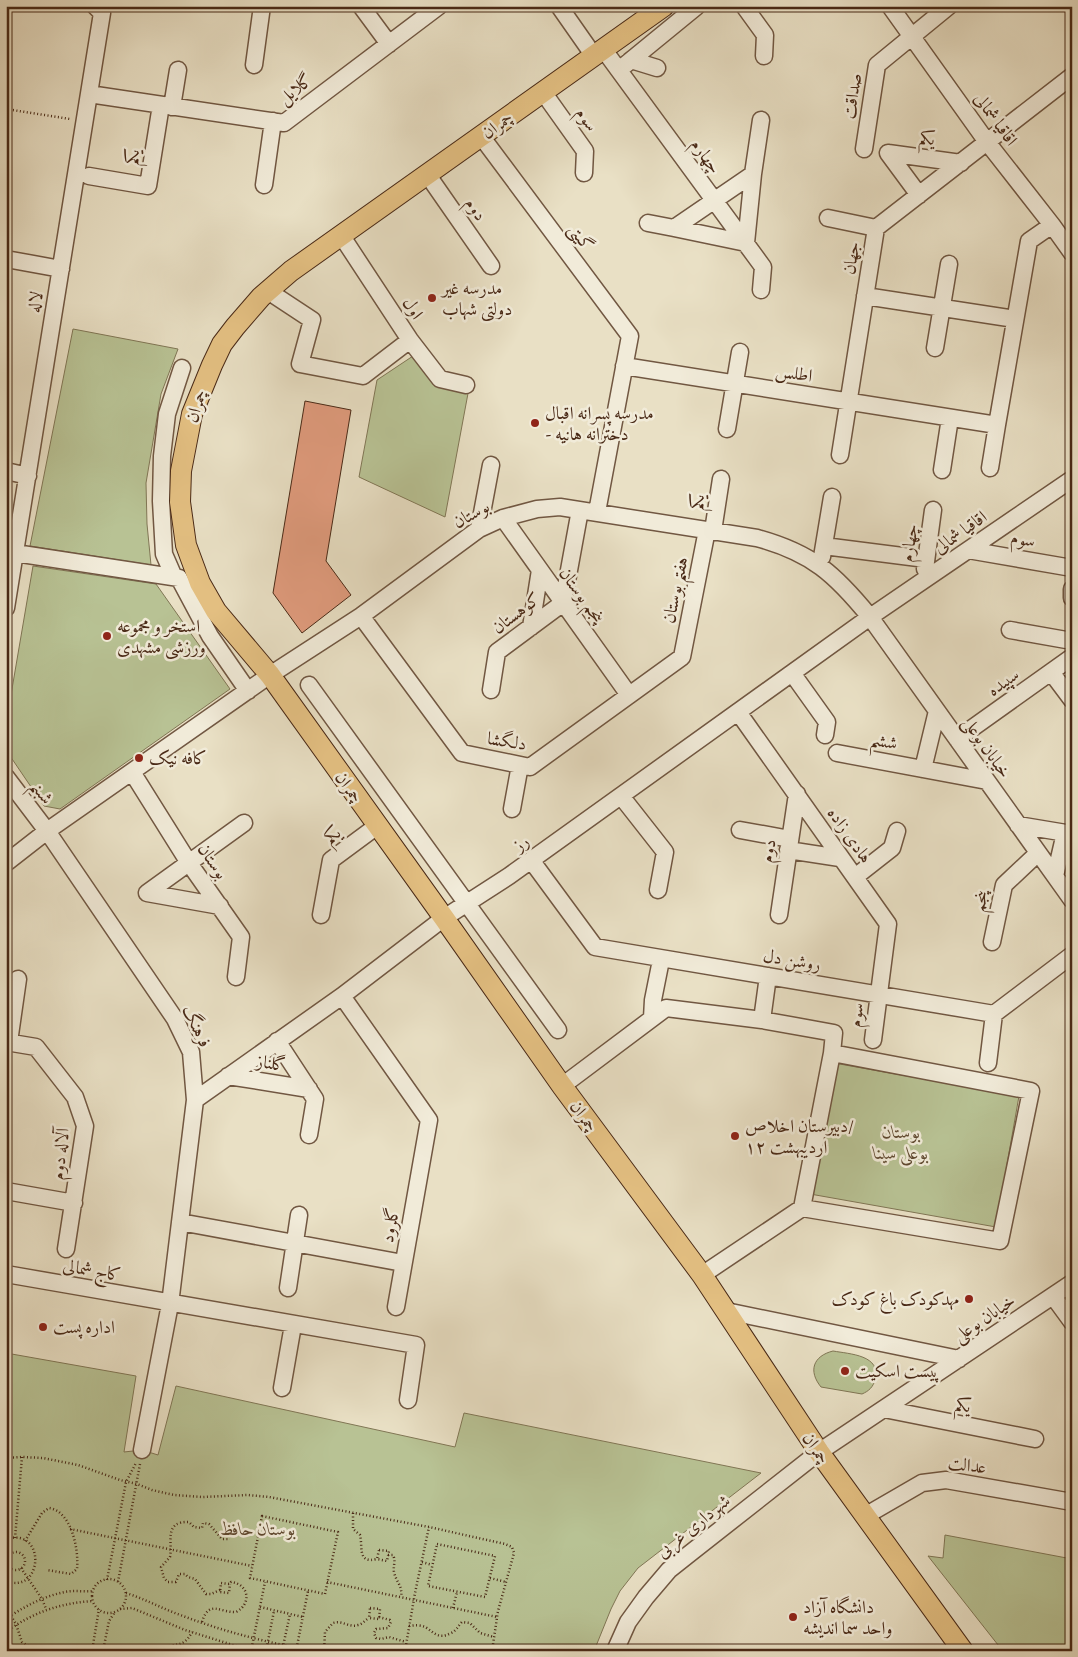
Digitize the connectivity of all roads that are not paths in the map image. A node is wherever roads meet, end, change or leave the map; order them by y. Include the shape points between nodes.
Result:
1 (262, 6) edge
2 (362, 6) edge
3 (439, 6) edge
4 (559, 6) edge
5 (744, 6) edge
6 (890, 6) edge
7 (950, 6) edge
8 (661, 7) edge
9 (696, 7) edge
10 (104, 9) edge
11 (912, 37) junction
12 (390, 44) junction
13 (599, 53) junction
14 (764, 56) dead end
15 (254, 65) dead end
16 (625, 65) junction
17 (657, 68) dead end
18 (178, 70) dead end
19 (1072, 76) edge
20 (543, 92) junction
21 (89, 94) junction
22 (167, 106) junction
23 (761, 120) dead end
24 (273, 121) junction
25 (481, 136) junction
26 (987, 142) junction
27 (864, 149) dead end
28 (961, 162) junction
29 (584, 173) dead end
30 (427, 174) junction
31 (753, 174) junction
32 (89, 176) dead end
33 (264, 185) dead end
34 (919, 195) junction
35 (714, 200) junction
36 (828, 218) dead end
37 (648, 223) dead end
38 (1052, 225) junction
39 (674, 228) junction
40 (876, 228) junction
41 (341, 235) junction
42 (746, 243) junction
43 (1071, 250) edge
44 (6, 260) edge
45 (949, 264) dead end
46 (491, 266) dead end
47 (61, 269) junction
48 (761, 290) dead end
49 (268, 291) junction
50 (865, 296) junction
51 (941, 308) junction
52 (1015, 318) junction
53 (410, 340) junction
54 (935, 348) dead end
55 (740, 352) dead end
56 (624, 366) junction
57 (182, 368) dead end
58 (734, 384) junction
59 (466, 385) dead end
60 (849, 402) junction
61 (950, 418) junction
62 (997, 425) junction
63 (727, 430) dead end
64 (840, 455) dead end
65 (491, 465) dead end
66 (990, 468) dead end
67 (942, 470) dead end
68 (6, 471) edge
69 (28, 476) junction
70 (1072, 479) edge
71 (721, 480) dead end
72 (832, 497) dead end
73 (580, 510) junction
74 (933, 510) dead end
75 (597, 512) junction
76 (503, 518) junction
77 (479, 529) junction
78 (710, 531) junction
79 (824, 546) junction
80 (968, 550) junction
81 (926, 559) junction
82 (12, 561) edge
83 (820, 566) junction
84 (1072, 568) edge
85 (540, 570) junction
86 (174, 577) junction
87 (924, 581) junction
88 (1072, 589) edge
89 (1072, 598) edge
90 (563, 603) junction
91 (6, 608) edge
92 (361, 616) junction
93 (870, 616) junction
94 (531, 627) junction
95 (1010, 630) dead end
96 (1072, 641) edge
97 (682, 657) joint
98 (1072, 657) edge
99 (1051, 672) junction
100 (792, 673) junction
101 (270, 676) junction
102 (309, 686) dead end
103 (491, 690) dead end
104 (248, 691) junction
105 (629, 695) junction
106 (1072, 700) edge
107 (937, 711) junction
108 (738, 712) junction
109 (825, 735) dead end
110 (957, 739) junction
111 (837, 753) dead end
112 (520, 765) junction
113 (923, 769) junction
114 (132, 772) junction
115 (6, 777) edge
116 (987, 781) junction
117 (797, 794) junction
118 (621, 796) junction
119 (512, 808) dead end
120 (244, 823) dead end
121 (1018, 825) junction
122 (377, 826) junction
123 (740, 830) dead end
124 (47, 831) junction
125 (897, 831) dead end
126 (1069, 834) edge
127 (789, 844) junction
128 (1038, 853) junction
129 (840, 858) junction
130 (531, 860) junction
131 (6, 863) edge
132 (189, 863) junction
133 (855, 876) junction
134 (1055, 876) junction
135 (658, 890) dead end
136 (1072, 900) edge
137 (466, 904) junction
138 (220, 906) junction
139 (321, 914) dead end
140 (778, 914) dead end
141 (444, 918) junction
142 (992, 942) dead end
143 (1072, 955) edge
144 (661, 960) junction
145 (236, 976) dead end
146 (768, 976) junction
147 (18, 979) dead end
148 (879, 995) junction
149 (342, 996) junction
150 (994, 1014) junction
151 (652, 1018) junction
152 (762, 1020) junction
153 (558, 1030) dead end
154 (873, 1040) dead end
155 (277, 1041) junction
156 (8, 1042) edge
157 (832, 1053) junction
158 (988, 1063) dead end
159 (228, 1076) junction
160 (562, 1086) junction
161 (308, 1089) junction
162 (195, 1100) junction
163 (309, 1135) dead end
164 (6, 1191) edge
165 (74, 1203) junction
166 (802, 1208) junction
167 (300, 1215) dead end
168 (180, 1222) junction
169 (294, 1244) junction
170 (66, 1249) dead end
171 (404, 1263) junction
172 (6, 1274) edge
173 (702, 1275) junction
174 (1072, 1283) edge
175 (288, 1288) dead end
176 (1053, 1296) junction
177 (170, 1304) junction
178 (396, 1307) dead end
179 (726, 1311) junction
180 (1072, 1322) edge
181 (293, 1325) junction
182 (959, 1358) junction
183 (282, 1388) dead end
184 (408, 1400) dead end
185 (884, 1409) junction
186 (1035, 1439) dead end
187 (142, 1450) road end
188 (818, 1452) junction
189 (1072, 1502) edge
190 (865, 1516) junction
191 (615, 1651) edge
192 (963, 1651) edge

1 - 15 street
2 - 12 street
3 - 12 street, گلایل
4 - 13 street, چهارم
5 - 14 street via 765,35
6 - 11 street, اقاقیا شمالی
7 - 11 street, صداقت
8 - 13 main road, چمران
9 - 16 street
10 - 21 street, لاله
11 - 26 street, اقاقیا شمالی
11 - 27 street, صداقت via 877,64
12 - 24 street, گلایل via 284,123
13 - 16 street, چهارم
13 - 20 main road, چمران
16 - 17 street
16 - 35 street, چهارم
18 - 22 street
19 - 26 street, جهان
20 - 25 main road, چمران
20 - 29 street, سوم via 586,151
21 - 22 street, گلایل
21 - 47 street, لاله
22 - 24 street, گلایل
22 - 32 street, یکم via 148,186
23 - 31 street
24 - 33 street
25 - 30 main road, چمران
25 - 56 street, گیتی via 630,336
26 - 28 street, جهان
26 - 38 street, اقاقیا شمالی
28 - 34 street, جهان
28 - 34 street, یکم via 888,152
30 - 41 main road, چمران
30 - 46 street, دوم
31 - 35 street
31 - 42 street
34 - 40 street, جهان
35 - 39 street
35 - 42 street, چهارم
36 - 40 street
37 - 39 street
38 - 43 street, اقاقیا شمالی
38 - 52 street via 1029,241
39 - 42 street
40 - 50 street, جهان
41 - 49 main road, چمران
41 - 53 street, اول
42 - 48 street, چهارم via 763,267
44 - 47 street
45 - 51 street
47 - 69 street, لاله
49 - 53 street via 312,320 300,364 364,376
49 - 101 main road, چمران via 222,344 202,387 186,441 180,502 186,545 200,583 216,611
50 - 51 street
50 - 60 street, جهان
51 - 52 street
51 - 54 street
52 - 62 street
53 - 59 street, اول via 440,379
55 - 58 street
56 - 58 street, اطلس
56 - 75 street
57 - 86 street via 167,414 162,456 164,554
58 - 60 street, اطلس
58 - 63 street
60 - 61 street, اطلس
60 - 64 street
61 - 62 street, اطلس
61 - 67 street
62 - 66 street
65 - 77 street
68 - 69 street
69 - 82 street, لاله
70 - 80 street, اقاقیا شمالی
71 - 78 street, یکم
72 - 79 street
73 - 75 street, بوستان
73 - 76 street, بوستان via 560,507 537,509
73 - 90 street, کوهستان
74 - 81 street, چهارم
75 - 78 street, بوستان
76 - 77 street, بوستان
76 - 85 street, پنجم بوستان
77 - 92 street, بوستان
78 - 83 street, بوستان via 783,545
78 - 97 street, هفتم بوستان
79 - 81 street
79 - 83 street
80 - 84 street, سوم
80 - 87 street, اقاقیا شمالی
81 - 87 street, چهارم
82 - 86 street
82 - 91 street, لاله
83 - 93 street, بوستان via 832,574
85 - 90 street, پنجم بوستان
85 - 94 street
86 - 104 street via 178,578 210,636
87 - 93 street, اقاقیا شمالی
88 - 89 street
90 - 94 street, کوهستان
90 - 105 street, پنجم بوستان
92 - 101 street, بوستان
92 - 112 street, دلگشا via 462,753
93 - 100 street, رز
93 - 107 street, خیابان بوعلی
94 - 103 street, کوهستان via 497,652
95 - 96 street
97 - 105 street, دلگشا
98 - 99 street, سپیده
99 - 106 street
99 - 110 street, سپیده
100 - 108 street, رز
100 - 109 street via 827,722
101 - 104 street, بوستان
101 - 122 main road, چمران
102 - 137 street
104 - 114 street, بوستان
105 - 112 street, دلگشا via 530,767
107 - 110 street, خیابان بوعلی
107 - 113 street
108 - 117 street, هادی زاده
108 - 118 street, رز
110 - 116 street, خیابان بوعلی
111 - 113 street, ششم
112 - 119 street
113 - 116 street, ششم
114 - 124 street, بوستان
114 - 132 street, بوستان
115 - 124 street, شبنم
116 - 121 street, خیابان بوعلی
117 - 127 street, دوم
117 - 129 street, هادی زاده
118 - 130 street, رز
118 - 135 street via 665,852
120 - 132 street
121 - 126 street
121 - 128 street, خیابان بوعلی
122 - 139 street, یکم via 331,860
122 - 141 main road, چمران
123 - 127 street
124 - 131 street, بوستان
124 - 162 street, فرهنگ via 174,1019 191,1052
125 - 133 street via 892,848
126 - 134 street
127 - 129 street
127 - 140 street, دوم
128 - 134 street, خیابان بوعلی
128 - 142 street, پنجم via 1004,885
129 - 133 street, هادی زاده
130 - 137 street, رز
130 - 144 street, روشن دل via 595,947
132 - 138 street, بوستان
132 - 138 street via 147,893
133 - 148 street, هادی زاده via 888,924
134 - 136 street, خیابان بوعلی
137 - 141 street, رز
137 - 153 street
138 - 145 street, بوستان via 241,937
141 - 149 street, رز
141 - 160 main road, چمران
143 - 150 street
144 - 146 street, روشن دل
144 - 151 street
146 - 148 street, روشن دل
146 - 152 street
147 - 156 street
148 - 150 street, روشن دل
148 - 154 street, سوم
149 - 155 street, رز
149 - 171 street, گلرود via 429,1120
150 - 158 street
151 - 152 street via 666,1008
151 - 160 street
152 - 157 street via 834,1033
155 - 159 street, رز
155 - 161 street, گلناز
156 - 165 street, آلاله دوم via 36,1048 75,1097 85,1126
157 - 166 street
157 - 166 street via 1030,1091 1000,1241
159 - 161 street, گلناز
159 - 162 street, رز
160 - 173 main road, چمران
161 - 163 street, گلناز via 315,1099
162 - 168 street, فرهنگ
164 - 165 street
165 - 170 street, آلاله دوم
166 - 173 street
167 - 169 street
168 - 169 street, گلرود
168 - 177 street, فرهنگ
169 - 171 street, گلرود
169 - 175 street
171 - 178 street
172 - 177 street, کاج شمالی
173 - 179 main road, چمران
174 - 176 street, خیابان بوعلی
176 - 180 street
176 - 182 street, خیابان بوعلی
177 - 181 street, کاج شمالی
177 - 187 street, فرهنگ
179 - 182 street
179 - 188 main road, چمران
181 - 183 street
181 - 184 street, کاج شمالی via 416,1346
182 - 185 street, خیابان بوعلی
185 - 186 street, یکم
185 - 188 street, خیابان بوعلی
188 - 190 main road, چمران
188 - 191 street, شهرداری غربی via 669,1570 628,1622
189 - 190 street, عدالت via 946,1480 922,1483
190 - 192 main road, چمران

